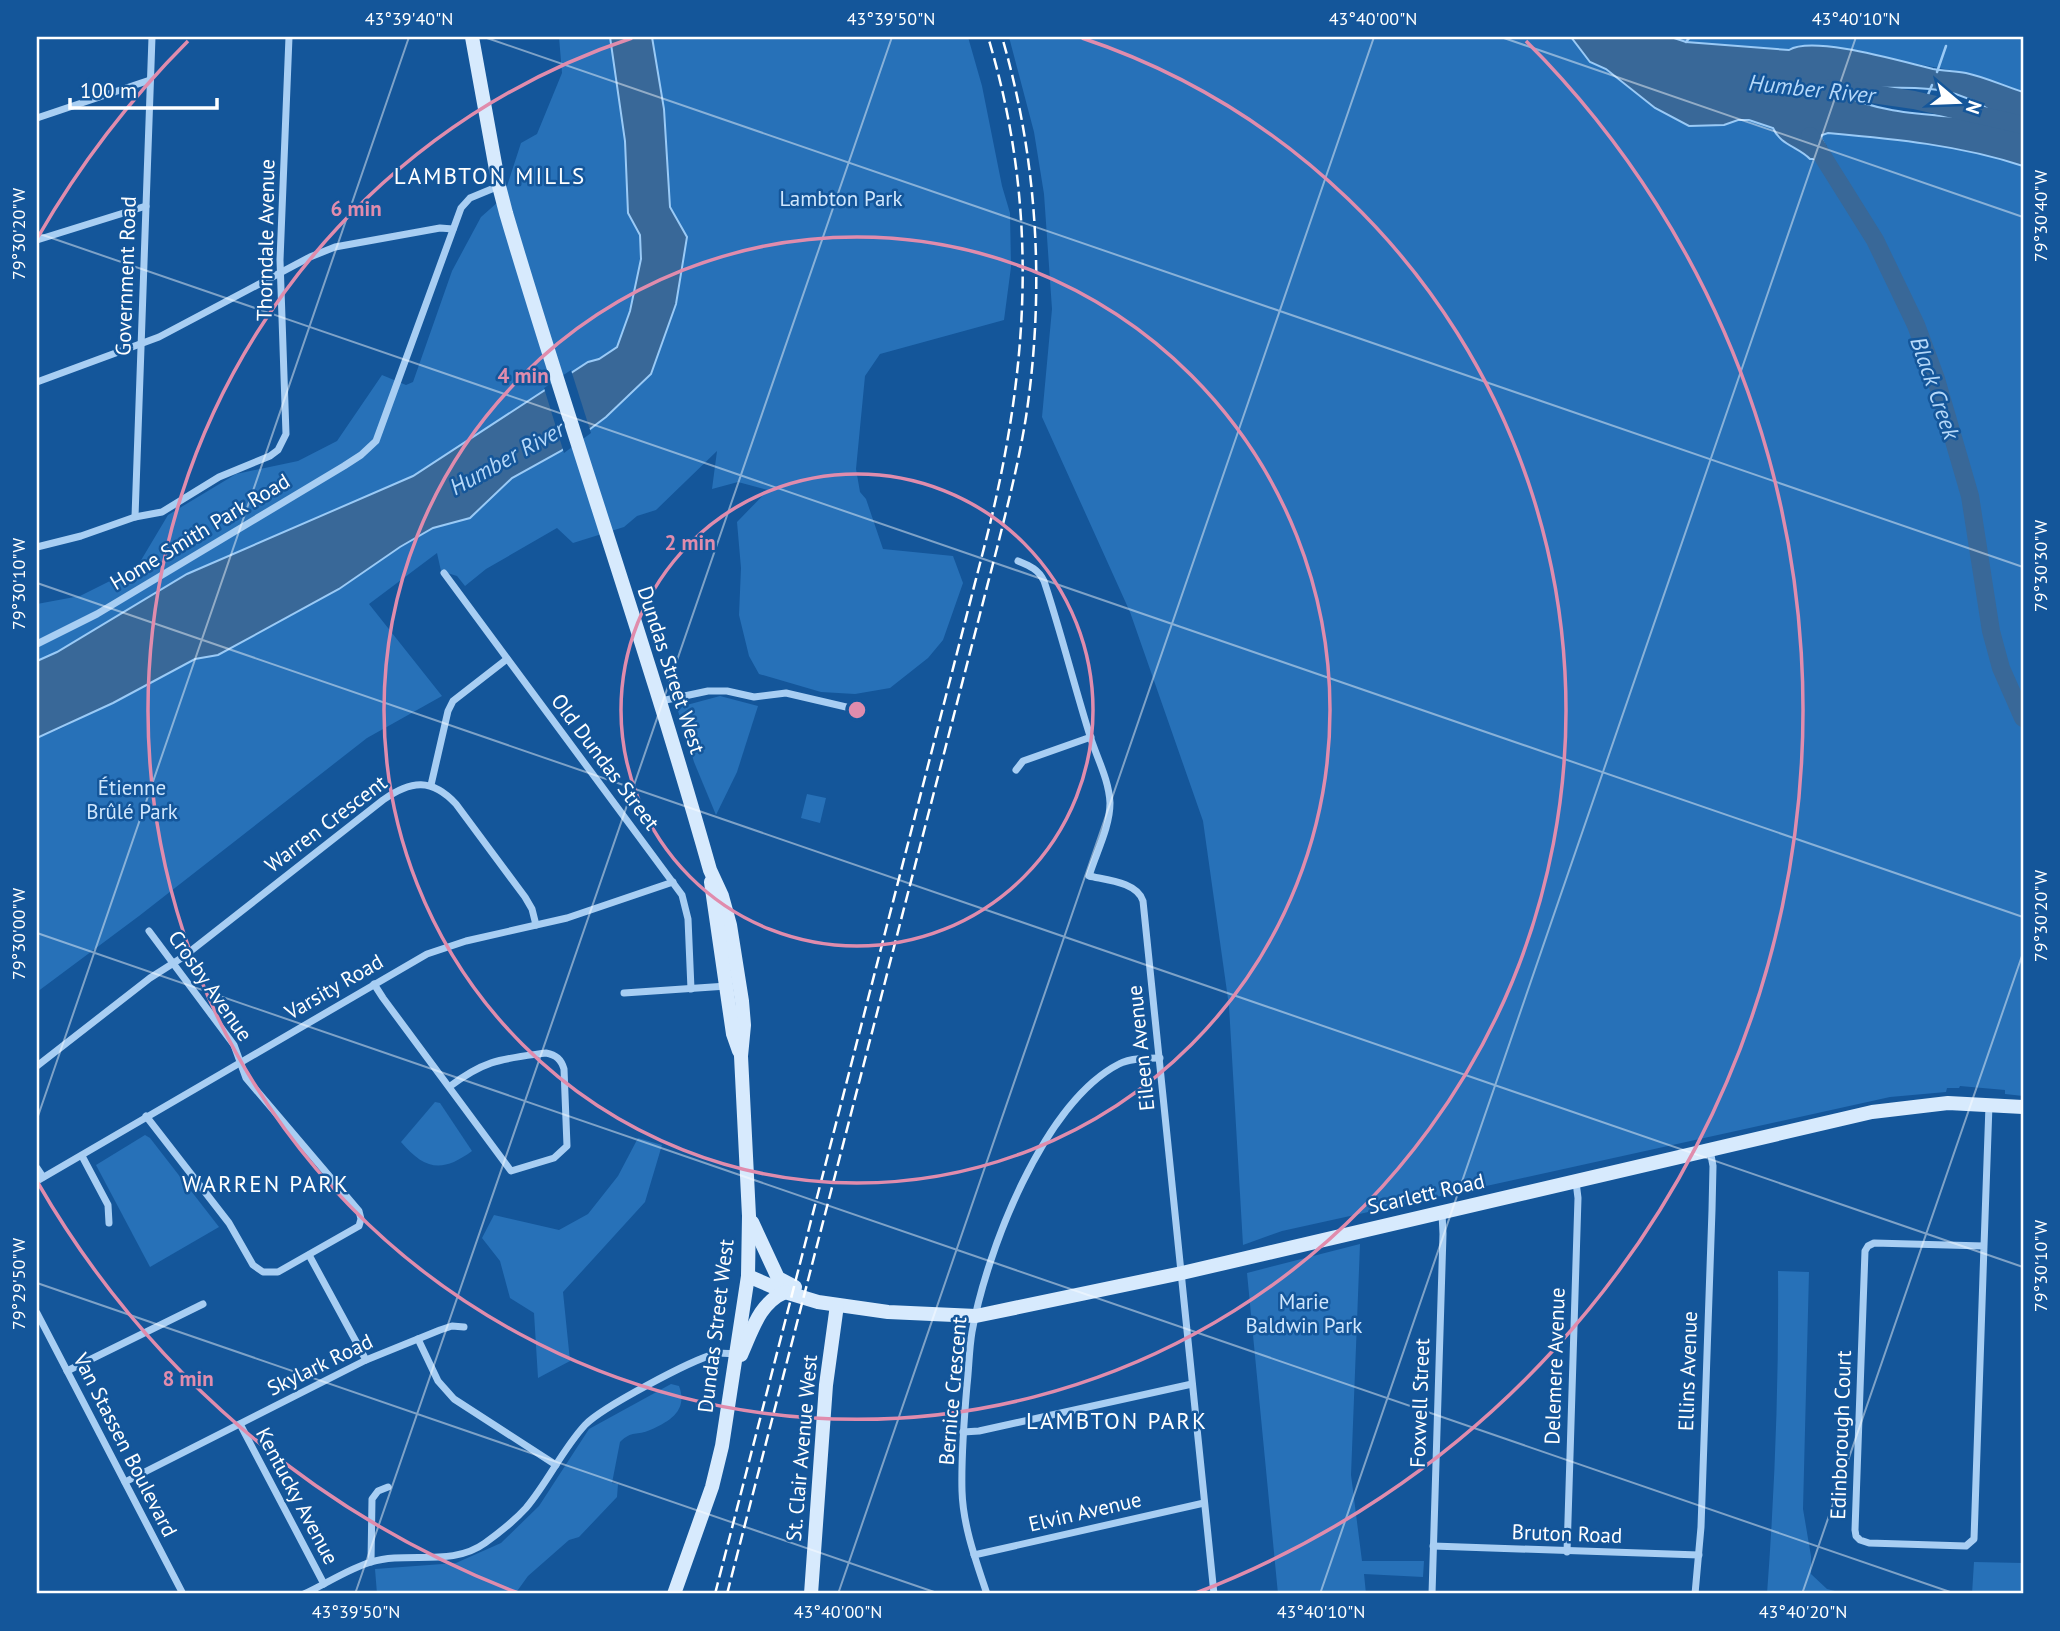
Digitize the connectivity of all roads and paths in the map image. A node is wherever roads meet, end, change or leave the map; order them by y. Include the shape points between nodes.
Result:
1 (152, 37) edge
2 (289, 37) edge
3 (471, 37) edge
4 (150, 80) junction
5 (37, 118) edge
6 (499, 186) junction
7 (146, 206) junction
8 (453, 229) junction
9 (37, 240) edge
10 (279, 272) junction
11 (142, 345) junction
12 (37, 383) edge
13 (135, 517) junction
14 (37, 547) edge
15 (1018, 561) dead end
16 (444, 573) dead end
17 (37, 644) edge
18 (507, 659) junction
19 (661, 701) junction
20 (859, 710) dead end
21 (1091, 737) junction
22 (1016, 770) dead end
23 (430, 785) junction
24 (673, 882) junction
25 (536, 925) junction
26 (149, 931) dead end
27 (173, 963) junction
28 (374, 984) junction
29 (734, 985) junction
30 (691, 989) junction
31 (624, 993) dead end
32 (1160, 1058) junction
33 (241, 1062) junction
34 (37, 1066) edge
35 (449, 1087) junction
36 (1990, 1104) junction
37 (2023, 1107) edge
38 (146, 1116) junction
39 (1710, 1150) junction
40 (82, 1156) junction
41 (37, 1168) edge
42 (40, 1179) edge
43 (1576, 1182) junction
44 (1442, 1212) junction
45 (749, 1216) junction
46 (109, 1223) dead end
47 (1984, 1246) junction
48 (309, 1255) junction
49 (1182, 1273) junction
50 (748, 1276) junction
51 (785, 1292) junction
52 (203, 1304) dead end
53 (837, 1305) junction
54 (37, 1313) edge
55 (976, 1316) junction
56 (464, 1327) dead end
57 (418, 1339) junction
58 (736, 1354) junction
59 (366, 1360) junction
60 (67, 1371) junction
61 (733, 1372) junction
62 (1192, 1384) junction
63 (240, 1424) junction
64 (963, 1432) junction
65 (556, 1465) junction
66 (125, 1482) junction
67 (388, 1487) dead end
68 (1204, 1503) junction
69 (1433, 1546) junction
70 (1567, 1552) junction
71 (974, 1555) junction
72 (1699, 1555) junction
73 (371, 1562) junction
74 (324, 1584) junction
75 (183, 1594) edge
76 (304, 1594) edge
77 (674, 1594) edge
78 (811, 1594) edge
79 (987, 1594) edge
80 (1214, 1594) edge
81 (1432, 1594) edge
82 (1695, 1594) edge

1 - 4 street, Government Road
2 - 10 street, Thorndale Avenue
3 - 6 main road, Dundas Street West
4 - 5 street
4 - 7 street, Government Road
6 - 8 street via 464,203
6 - 19 main road, Dundas Street West
7 - 9 street
7 - 11 street, Government Road
8 - 10 street via 335,247
8 - 17 street, Home Smith Park Road via 376,441 344,466 97,614
10 - 11 street
10 - 13 street, Thorndale Avenue via 286,434 282,444 270,456 219,477 162,512
11 - 12 street
11 - 13 street, Government Road
13 - 14 street
15 - 21 street, Eileen Avenue via 1032,566 1044,581
16 - 18 street, Old Dundas Street
18 - 23 street via 453,701
18 - 24 street, Old Dundas Street
19 - 20 street via 708,691 754,697 786,693
19 - 29 main road, Dundas Street West via 710,870 712,902
21 - 22 street via 1023,761
21 - 32 street, Eileen Avenue via 1110,801 1090,876 1140,894
23 - 25 street via 461,810 532,909
23 - 27 street, Warren Crescent via 394,792
24 - 25 street, Varsity Road
24 - 30 street, Old Dundas Street via 686,903
25 - 28 street, Varsity Road via 427,954
26 - 27 street, Crosby Avenue
27 - 33 street, Crosby Avenue via 234,1045
27 - 34 street, Warren Crescent
28 - 33 street, Varsity Road
28 - 35 street
29 - 30 street
29 - 45 main road, Dundas Street West via 733,1034 741,1056
30 - 31 street
32 - 49 street, Eileen Avenue
32 - 55 street, Bernice Crescent via 1121,1063 1082,1091 1063,1116 1005,1217
33 - 38 street, Varsity Road
33 - 48 street, Crosby Avenue via 246,1078 360,1214 356,1230
35 - 35 street via 495,1060 552,1054 564,1069 566,1146 554,1158 511,1171
36 - 37 main road, Scarlett Road
36 - 39 main road, Scarlett Road via 1896,1108
36 - 47 street, Edinborough Court
38 - 40 street, Varsity Road
38 - 48 street via 229,1223 255,1267 275,1273
39 - 43 main road, Scarlett Road
39 - 72 street, Ellins Avenue via 1712,1223
40 - 42 street, Varsity Road
40 - 46 street via 108,1205
41 - 42 street
43 - 44 main road, Scarlett Road
43 - 70 street, Delemere Avenue
44 - 49 main road, Scarlett Road
44 - 69 street, Foxwell Street
45 - 50 main road, Dundas Street West
45 - 53 main road, Scarlett Road via 778,1278
47 - 47 street, Edinborough Court via 1874,1243 1865,1251 1855,1530 1860,1541 1966,1546 1974,1539
48 - 59 street
49 - 55 main road, Scarlett Road
49 - 62 street, Eileen Avenue
50 - 51 main road, Scarlett Road
50 - 58 main road, Dundas Street West
51 - 53 main road, Scarlett Road
51 - 61 main road via 773,1297 760,1313
52 - 60 street
53 - 55 main road, Scarlett Road
53 - 78 main road, St. Clair Avenue West via 826,1385
54 - 60 street, Van Stassen Boulevard
55 - 64 street, Bernice Crescent
56 - 57 street, Skylark Road via 452,1326
57 - 59 street, Skylark Road
57 - 65 street via 438,1381 454,1399
58 - 61 main road, Dundas Street West
58 - 65 street via 711,1355 678,1369 599,1413
59 - 63 street, Skylark Road
60 - 66 street, Van Stassen Boulevard
61 - 77 main road, Dundas Street West via 712,1487
62 - 64 street
62 - 68 street, Eileen Avenue
63 - 66 street, Skylark Road
63 - 74 street, Kentucky Avenue
64 - 71 street, Bernice Crescent via 962,1493
65 - 73 street via 525,1508 476,1548 456,1556
66 - 75 street, Van Stassen Boulevard
67 - 73 street via 378,1490 372,1499
68 - 71 street, Elvin Avenue
68 - 80 street, Eileen Avenue
69 - 70 street, Bruton Road
69 - 81 street, Foxwell Street
70 - 72 street, Bruton Road
71 - 79 street, Bernice Crescent
72 - 82 street, Ellins Avenue
73 - 74 street
74 - 76 street

